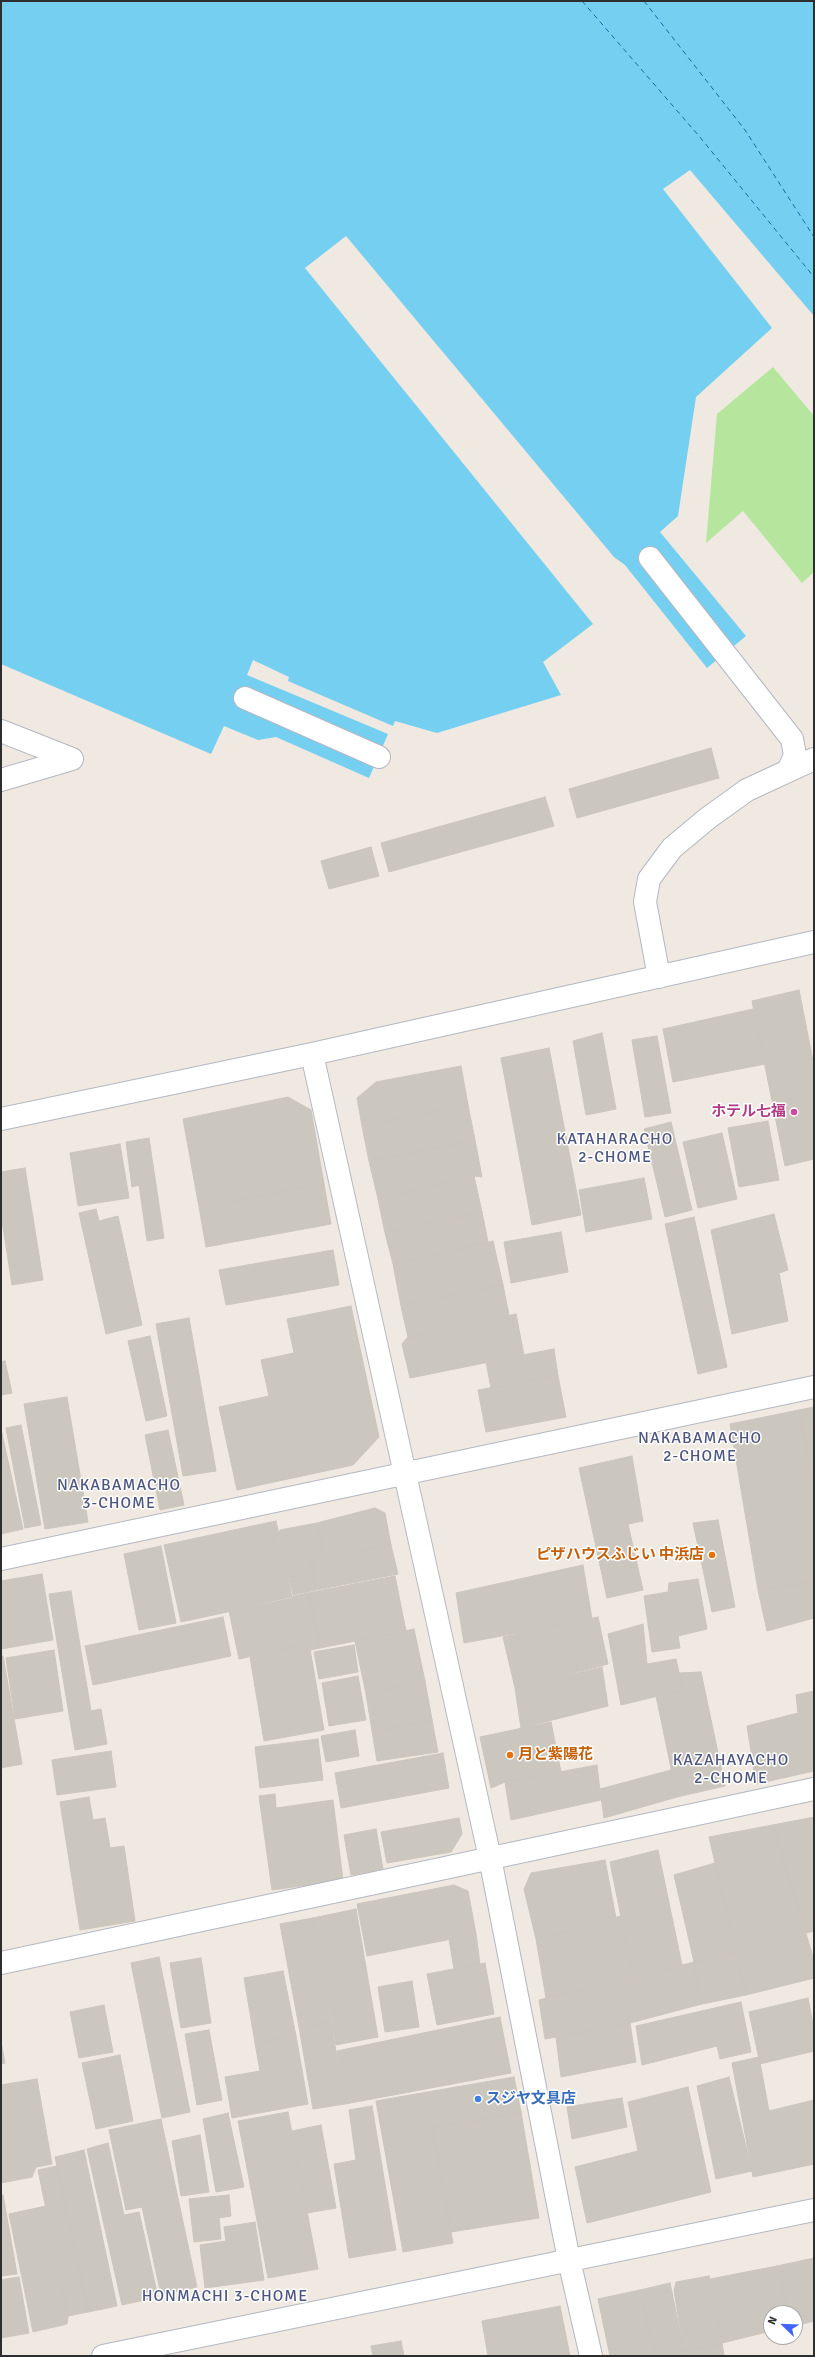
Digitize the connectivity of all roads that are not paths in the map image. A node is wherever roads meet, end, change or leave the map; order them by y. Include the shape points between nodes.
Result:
1 (650, 558) dead end
2 (245, 698) dead end
3 (1, 731) edge
4 (379, 757) dead end
5 (814, 759) edge
6 (788, 771) junction
7 (1, 780) edge
8 (814, 942) edge
9 (659, 977) junction
10 (312, 1054) junction
11 (1, 1119) edge
12 (814, 1387) edge
13 (406, 1474) junction
14 (1, 1559) edge
15 (814, 1789) edge
16 (490, 1858) junction
17 (1, 1963) edge
18 (814, 2210) edge
19 (569, 2260) junction
20 (103, 2356) edge
21 (591, 2356) edge

1 - 6 street via 792,739 795,755
2 - 4 street
3 - 7 street via 72,759
5 - 6 street
6 - 9 street via 747,790 708,818 672,848 648,879 645,902
8 - 9 street
9 - 10 street
10 - 11 street
10 - 13 street
12 - 13 street
13 - 14 street
13 - 16 street
15 - 16 street
16 - 17 street
16 - 19 street
18 - 19 street
19 - 20 street
19 - 21 street

